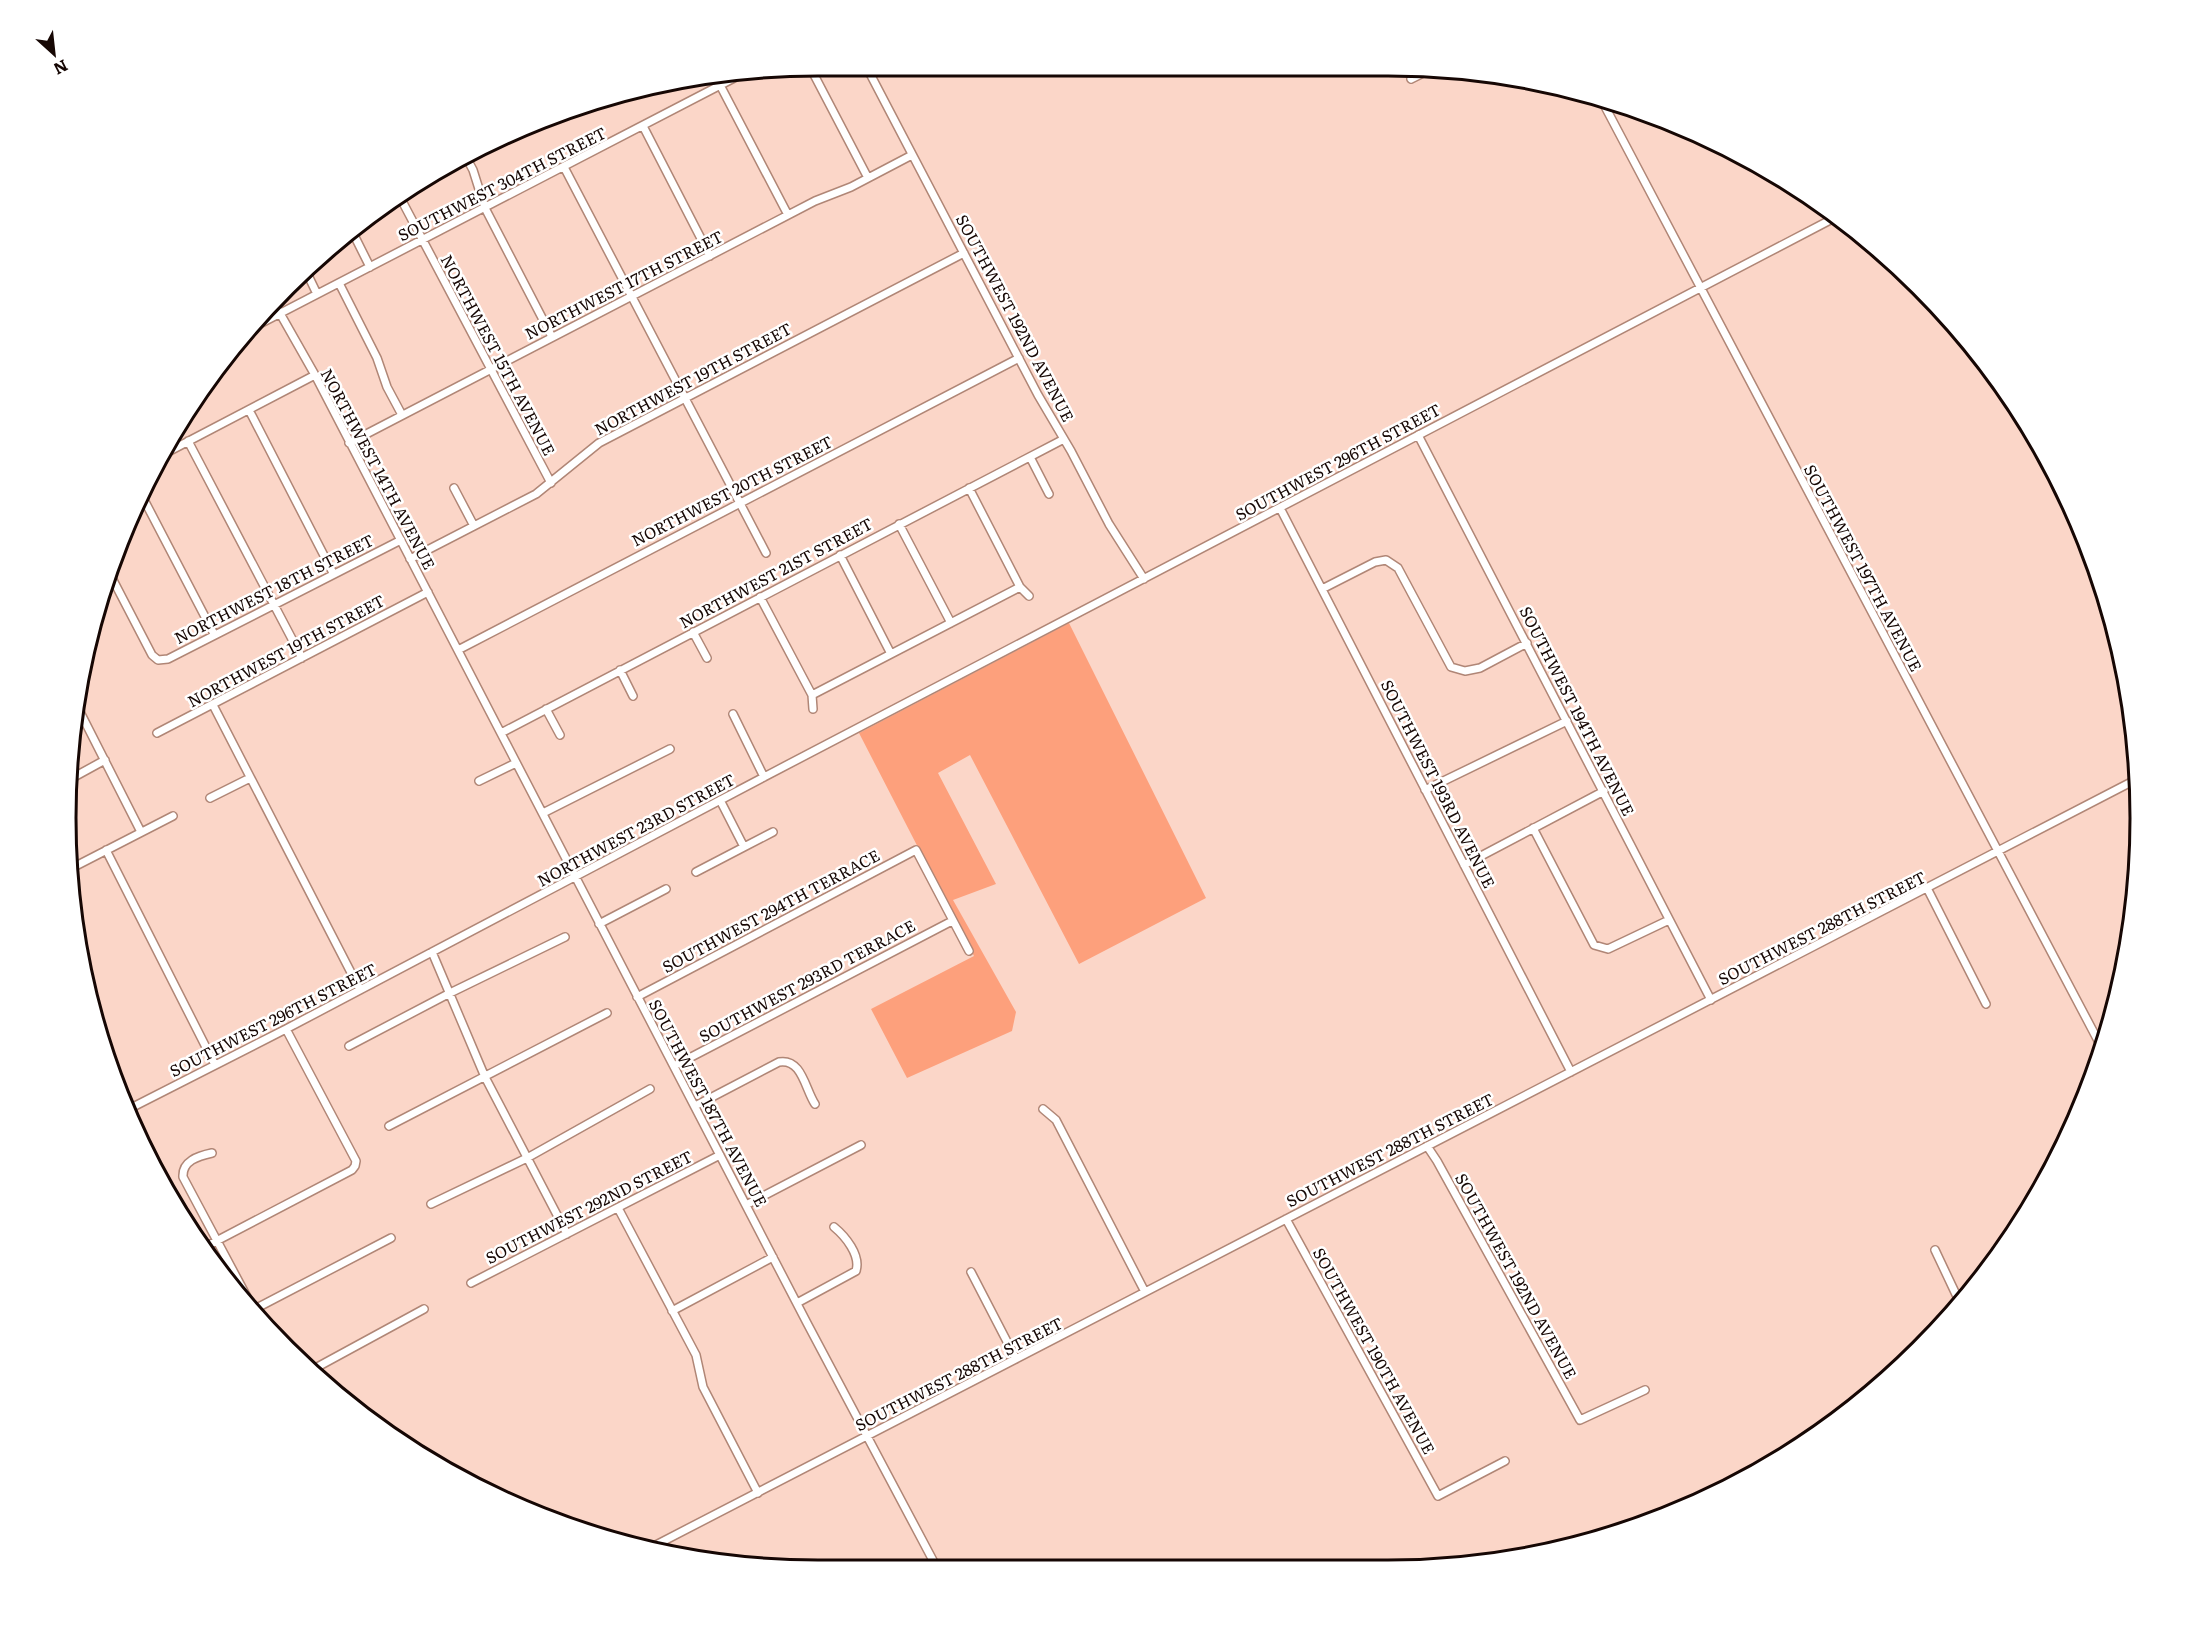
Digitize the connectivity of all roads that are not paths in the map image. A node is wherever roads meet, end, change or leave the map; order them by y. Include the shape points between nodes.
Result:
1 (815, 76) edge
2 (871, 76) edge
3 (1415, 77) edge
4 (1411, 79) dead end
5 (725, 83) edge
6 (720, 85) junction
7 (1606, 110) edge
8 (642, 126) junction
9 (912, 155) junction
10 (470, 164) edge
11 (564, 167) junction
12 (868, 178) junction
13 (403, 204) edge
14 (485, 208) junction
15 (788, 215) junction
16 (1828, 221) edge
17 (356, 239) edge
18 (422, 240) junction
19 (964, 253) junction
20 (710, 256) junction
21 (370, 267) junction
22 (310, 279) edge
23 (339, 283) junction
24 (1700, 288) junction
25 (317, 294) junction
26 (632, 297) junction
27 (278, 311) edge
28 (280, 314) junction
29 (271, 319) edge
30 (552, 337) junction
31 (1019, 358) junction
32 (492, 368) junction
33 (315, 375) junction
34 (685, 398) junction
35 (249, 410) junction
36 (402, 415) junction
37 (1418, 435) junction
38 (1064, 439) junction
39 (188, 441) junction
40 (349, 443) junction
41 (176, 448) edge
42 (1030, 457) junction
43 (551, 483) junction
44 (454, 488) dead end
45 (969, 488) junction
46 (1049, 494) dead end
47 (740, 502) junction
48 (147, 505) edge
49 (1280, 508) junction
50 (899, 524) junction
51 (474, 526) junction
52 (400, 540) junction
53 (766, 553) dead end
54 (840, 555) junction
55 (411, 559) junction
56 (333, 573) junction
57 (1144, 579) junction
58 (115, 584) edge
59 (1020, 587) junction
60 (1322, 589) junction
61 (428, 592) junction
62 (1029, 596) dead end
63 (760, 597) junction
64 (273, 604) junction
65 (951, 623) junction
66 (693, 632) junction
67 (214, 634) junction
68 (1527, 644) junction
69 (458, 650) junction
70 (891, 654) junction
71 (302, 658) junction
72 (707, 658) dead end
73 (620, 670) junction
74 (812, 695) junction
75 (633, 696) dead end
76 (213, 705) junction
77 (546, 709) junction
78 (813, 709) dead end
79 (733, 714) dead end
80 (84, 719) edge
81 (1567, 721) junction
82 (853, 731) joint
83 (157, 733) dead end
84 (501, 733) junction
85 (560, 735) dead end
86 (670, 749) dead end
87 (105, 760) junction
88 (516, 763) junction
89 (78, 775) edge
90 (764, 777) junction
91 (250, 778) junction
92 (479, 782) dead end
93 (2129, 783) edge
94 (1425, 790) junction
95 (1604, 791) junction
96 (210, 798) dead end
97 (720, 800) junction
98 (543, 813) junction
99 (173, 816) dead end
100 (1533, 828) junction
101 (141, 832) junction
102 (773, 832) dead end
103 (744, 847) junction
104 (106, 850) junction
105 (1998, 852) junction
106 (78, 865) edge
107 (1464, 865) junction
108 (696, 872) dead end
109 (576, 878) junction
110 (1927, 888) junction
111 (666, 889) dead end
112 (1669, 920) junction
113 (952, 921) junction
114 (599, 924) junction
115 (565, 937) dead end
116 (969, 951) dead end
117 (432, 952) junction
118 (360, 990) junction
119 (450, 993) junction
120 (638, 997) junction
121 (1711, 1000) junction
122 (1986, 1004) dead end
123 (607, 1013) dead end
124 (286, 1029) junction
125 (2097, 1038) edge
126 (349, 1046) dead end
127 (214, 1065) junction
128 (674, 1066) junction
129 (1571, 1072) junction
130 (485, 1077) junction
131 (650, 1089) dead end
132 (815, 1104) dead end
133 (135, 1106) edge
134 (694, 1106) junction
135 (1043, 1109) dead end
136 (389, 1126) dead end
137 (861, 1145) dead end
138 (1427, 1146) junction
139 (212, 1154) dead end
140 (720, 1155) junction
141 (527, 1158) junction
142 (431, 1204) dead end
143 (746, 1205) junction
144 (618, 1208) junction
145 (1286, 1219) junction
146 (834, 1227) dead end
147 (567, 1234) junction
148 (391, 1238) dead end
149 (217, 1241) junction
150 (211, 1244) edge
151 (1935, 1250) dead end
152 (773, 1257) junction
153 (970, 1272) dead end
154 (237, 1278) edge
155 (471, 1283) dead end
156 (1145, 1292) junction
157 (1956, 1295) edge
158 (797, 1303) junction
159 (261, 1307) edge
160 (424, 1309) dead end
161 (672, 1311) junction
162 (1016, 1359) junction
163 (319, 1366) edge
164 (1644, 1389) dead end
165 (867, 1436) junction
166 (1505, 1461) dead end
167 (758, 1493) junction
168 (660, 1543) edge
169 (933, 1560) edge

1 - 12 street
2 - 9 street, SOUTHWEST 192ND AVENUE
3 - 4 street
5 - 6 street, SOUTHWEST 304TH STREET
6 - 8 street, SOUTHWEST 304TH STREET
6 - 15 street
7 - 24 street, SOUTHWEST 197TH AVENUE
8 - 11 street, SOUTHWEST 304TH STREET
8 - 20 street
9 - 12 street, NORTHWEST 17TH STREET
9 - 19 street, SOUTHWEST 192ND AVENUE
10 - 14 street
11 - 14 street, SOUTHWEST 304TH STREET
11 - 26 street
12 - 15 street, NORTHWEST 17TH STREET
13 - 18 street, NORTHWEST 15TH AVENUE
14 - 18 street, SOUTHWEST 304TH STREET
14 - 30 street
15 - 20 street, NORTHWEST 17TH STREET
16 - 24 street, SOUTHWEST 296TH STREET
17 - 21 street
18 - 21 street, SOUTHWEST 304TH STREET
18 - 32 street, NORTHWEST 15TH AVENUE
19 - 31 street, SOUTHWEST 192ND AVENUE
19 - 34 street, NORTHWEST 19TH STREET
20 - 26 street, NORTHWEST 17TH STREET
21 - 23 street, SOUTHWEST 304TH STREET
22 - 25 street
23 - 25 street, SOUTHWEST 304TH STREET
23 - 36 street
24 - 37 street, SOUTHWEST 296TH STREET
24 - 105 street, SOUTHWEST 197TH AVENUE
25 - 28 street, SOUTHWEST 304TH STREET
26 - 30 street, NORTHWEST 17TH STREET
26 - 34 street
27 - 28 street, NORTHWEST 14TH AVENUE
28 - 29 street, SOUTHWEST 304TH STREET
28 - 33 street, NORTHWEST 14TH AVENUE
30 - 32 street, NORTHWEST 17TH STREET
31 - 38 street, SOUTHWEST 192ND AVENUE
31 - 47 street, NORTHWEST 20TH STREET
32 - 36 street, NORTHWEST 17TH STREET
32 - 43 street, NORTHWEST 15TH AVENUE
33 - 35 street
33 - 40 street, NORTHWEST 14TH AVENUE
34 - 43 street, NORTHWEST 19TH STREET via 599,443
34 - 47 street
35 - 39 street
35 - 56 street
36 - 40 street, NORTHWEST 17TH STREET
37 - 49 street, SOUTHWEST 296TH STREET
37 - 68 street, SOUTHWEST 194TH AVENUE
38 - 42 street, NORTHWEST 21ST STREET
38 - 57 street, SOUTHWEST 192ND AVENUE via 1109,524
39 - 41 street
39 - 64 street
40 - 52 street, NORTHWEST 14TH AVENUE
42 - 45 street, NORTHWEST 21ST STREET
42 - 46 street
43 - 51 street, NORTHWEST 19TH STREET
44 - 51 street
45 - 50 street, NORTHWEST 21ST STREET
45 - 59 street
47 - 53 street
47 - 69 street, NORTHWEST 20TH STREET
48 - 67 street
49 - 57 street, SOUTHWEST 296TH STREET
49 - 60 street, SOUTHWEST 193RD AVENUE
50 - 54 street, NORTHWEST 21ST STREET
50 - 65 street
51 - 55 street, NORTHWEST 19TH STREET
52 - 55 street, NORTHWEST 14TH AVENUE
52 - 56 street, NORTHWEST 18TH STREET
54 - 63 street, NORTHWEST 21ST STREET
54 - 70 street
55 - 61 street, NORTHWEST 14TH AVENUE
56 - 64 street, NORTHWEST 18TH STREET
57 - 82 street, SOUTHWEST 296TH STREET
58 - 67 street, NORTHWEST 18TH STREET via 158,660 168,659
59 - 62 street
59 - 65 street
60 - 68 street via 1386,560 1398,568 1451,667 1465,671 1480,668
60 - 94 street, SOUTHWEST 193RD AVENUE
61 - 69 street, NORTHWEST 14TH AVENUE
61 - 71 street, NORTHWEST 19TH STREET
63 - 66 street, NORTHWEST 21ST STREET
63 - 74 street
64 - 67 street, NORTHWEST 18TH STREET
64 - 71 street
65 - 70 street
66 - 72 street
66 - 73 street, NORTHWEST 21ST STREET
68 - 81 street, SOUTHWEST 194TH AVENUE
69 - 84 street, SOUTHWEST 187TH AVENUE
70 - 74 street
71 - 76 street, NORTHWEST 19TH STREET
73 - 75 street
73 - 77 street, NORTHWEST 21ST STREET
74 - 78 street
76 - 83 street, NORTHWEST 19TH STREET
76 - 91 street
77 - 84 street, NORTHWEST 21ST STREET
77 - 85 street
79 - 90 street
80 - 87 street
81 - 94 street
81 - 95 street, SOUTHWEST 194TH AVENUE
82 - 90 street, NORTHWEST 23RD STREET
84 - 88 street, SOUTHWEST 187TH AVENUE
86 - 98 street
87 - 89 street
87 - 101 street
88 - 92 street
88 - 98 street, SOUTHWEST 187TH AVENUE
90 - 97 street, NORTHWEST 23RD STREET
91 - 96 street
91 - 118 street
93 - 105 street, SOUTHWEST 288TH STREET
94 - 107 street, SOUTHWEST 193RD AVENUE
95 - 100 street
95 - 112 street, SOUTHWEST 194TH AVENUE
97 - 103 street
97 - 109 street, NORTHWEST 23RD STREET
98 - 109 street, SOUTHWEST 187TH AVENUE
99 - 101 street
100 - 107 street
100 - 112 street via 1594,945 1608,949
101 - 104 street
102 - 103 street
103 - 108 street
104 - 106 street
104 - 127 street
105 - 110 street, SOUTHWEST 288TH STREET
105 - 125 street, SOUTHWEST 197TH AVENUE
107 - 129 street, SOUTHWEST 193RD AVENUE
109 - 114 street, SOUTHWEST 187TH AVENUE
109 - 117 street, NORTHWEST 23RD STREET
110 - 121 street, SOUTHWEST 288TH STREET
110 - 122 street
111 - 114 street
112 - 121 street, SOUTHWEST 194TH AVENUE
113 - 116 street
113 - 120 street, SOUTHWEST 294TH TERRACE via 916,849
113 - 128 street, SOUTHWEST 293RD TERRACE
114 - 120 street, SOUTHWEST 187TH AVENUE
115 - 119 street
117 - 118 street, SOUTHWEST 296TH STREET
117 - 119 street
118 - 124 street, SOUTHWEST 296TH STREET
119 - 126 street
119 - 130 street
120 - 128 street, SOUTHWEST 187TH AVENUE
121 - 129 street, SOUTHWEST 288TH STREET
123 - 130 street
124 - 127 street, SOUTHWEST 296TH STREET
124 - 149 street via 356,1161 355,1166
127 - 133 street, SOUTHWEST 296TH STREET
128 - 134 street, SOUTHWEST 187TH AVENUE
129 - 138 street, SOUTHWEST 288TH STREET
130 - 136 street
130 - 141 street
131 - 141 street
132 - 134 street via 797,1068 789,1062 779,1062
134 - 140 street, SOUTHWEST 187TH AVENUE
135 - 156 street via 1056,1120
137 - 143 street
138 - 145 street, SOUTHWEST 288TH STREET
138 - 164 street, SOUTHWEST 192ND AVENUE via 1580,1420
139 - 149 street via 195,1158 183,1172
140 - 143 street, SOUTHWEST 187TH AVENUE
140 - 144 street, SOUTHWEST 292ND STREET
141 - 142 street
141 - 147 street
143 - 152 street, SOUTHWEST 187TH AVENUE
144 - 147 street, SOUTHWEST 292ND STREET
144 - 161 street
145 - 156 street, SOUTHWEST 288TH STREET
145 - 166 street, SOUTHWEST 190TH AVENUE via 1438,1497
146 - 158 street via 855,1255 856,1270
147 - 155 street, SOUTHWEST 292ND STREET
148 - 159 street
149 - 150 street
149 - 154 street
151 - 157 street
152 - 158 street, SOUTHWEST 187TH AVENUE
152 - 161 street
153 - 162 street
156 - 162 street, SOUTHWEST 288TH STREET
158 - 165 street, SOUTHWEST 187TH AVENUE
160 - 163 street
161 - 167 street via 696,1354 703,1387
162 - 165 street, SOUTHWEST 288TH STREET
165 - 167 street, SOUTHWEST 288TH STREET
165 - 169 street, SOUTHWEST 187TH AVENUE
167 - 168 street, SOUTHWEST 288TH STREET

